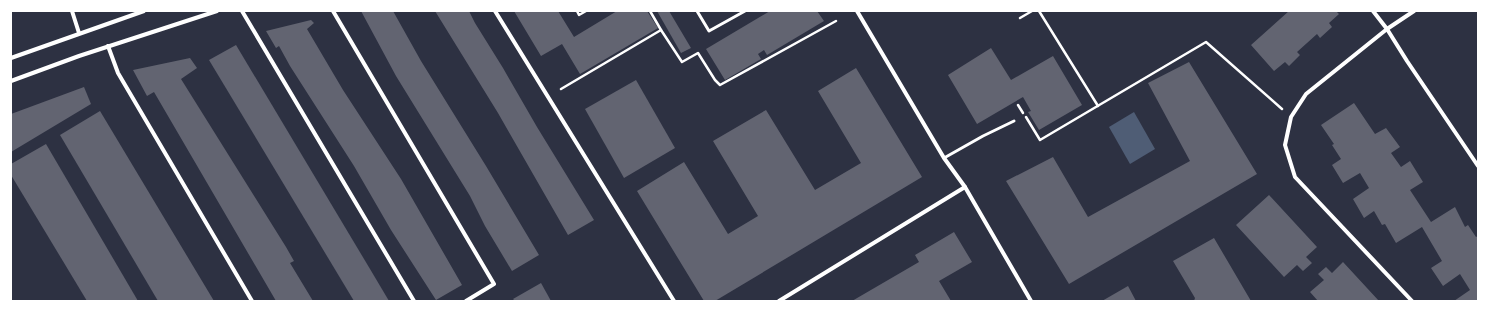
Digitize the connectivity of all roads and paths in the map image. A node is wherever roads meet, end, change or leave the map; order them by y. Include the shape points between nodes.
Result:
1 (72, 11) edge
2 (144, 11) edge
3 (217, 11) edge
4 (242, 11) edge
5 (333, 11) edge
6 (494, 11) edge
7 (576, 11) edge
8 (586, 11) edge
9 (650, 11) edge
10 (697, 11) edge
11 (745, 11) edge
12 (857, 11) edge
13 (1032, 11) edge
14 (1039, 11) edge
15 (1373, 11) edge
16 (1414, 11) edge
17 (1020, 18) dead end
18 (836, 21) dead end
19 (1387, 29) junction
20 (661, 30) junction
21 (79, 33) junction
22 (108, 46) junction
23 (11, 58) edge
24 (11, 81) edge
25 (561, 89) dead end
26 (1018, 105) dead end
27 (1098, 106) junction
28 (1291, 117) junction
29 (1014, 121) dead end
30 (944, 158) junction
31 (1478, 166) edge
32 (965, 187) junction
33 (252, 301) edge
34 (414, 301) edge
35 (466, 301) edge
36 (674, 301) edge
37 (778, 301) edge
38 (1031, 301) edge
39 (1412, 301) edge

1 - 21 street
2 - 21 street
3 - 22 street
4 - 34 street
5 - 35 street via 494,284
6 - 36 street
7 - 8 path via 579,14
9 - 20 path
10 - 11 lane via 709,32
12 - 30 street
13 - 17 path
14 - 27 path
15 - 19 street
16 - 19 street
18 - 20 path via 720,85 698,53 682,62
19 - 28 street via 1306,94
19 - 31 street
20 - 25 path
21 - 23 street
22 - 24 street
22 - 33 street via 118,73
26 - 27 path via 1040,140
27 - 28 path via 1206,42
28 - 39 street via 1285,145 1295,177
29 - 30 lane
30 - 32 street
32 - 37 street
32 - 38 street

